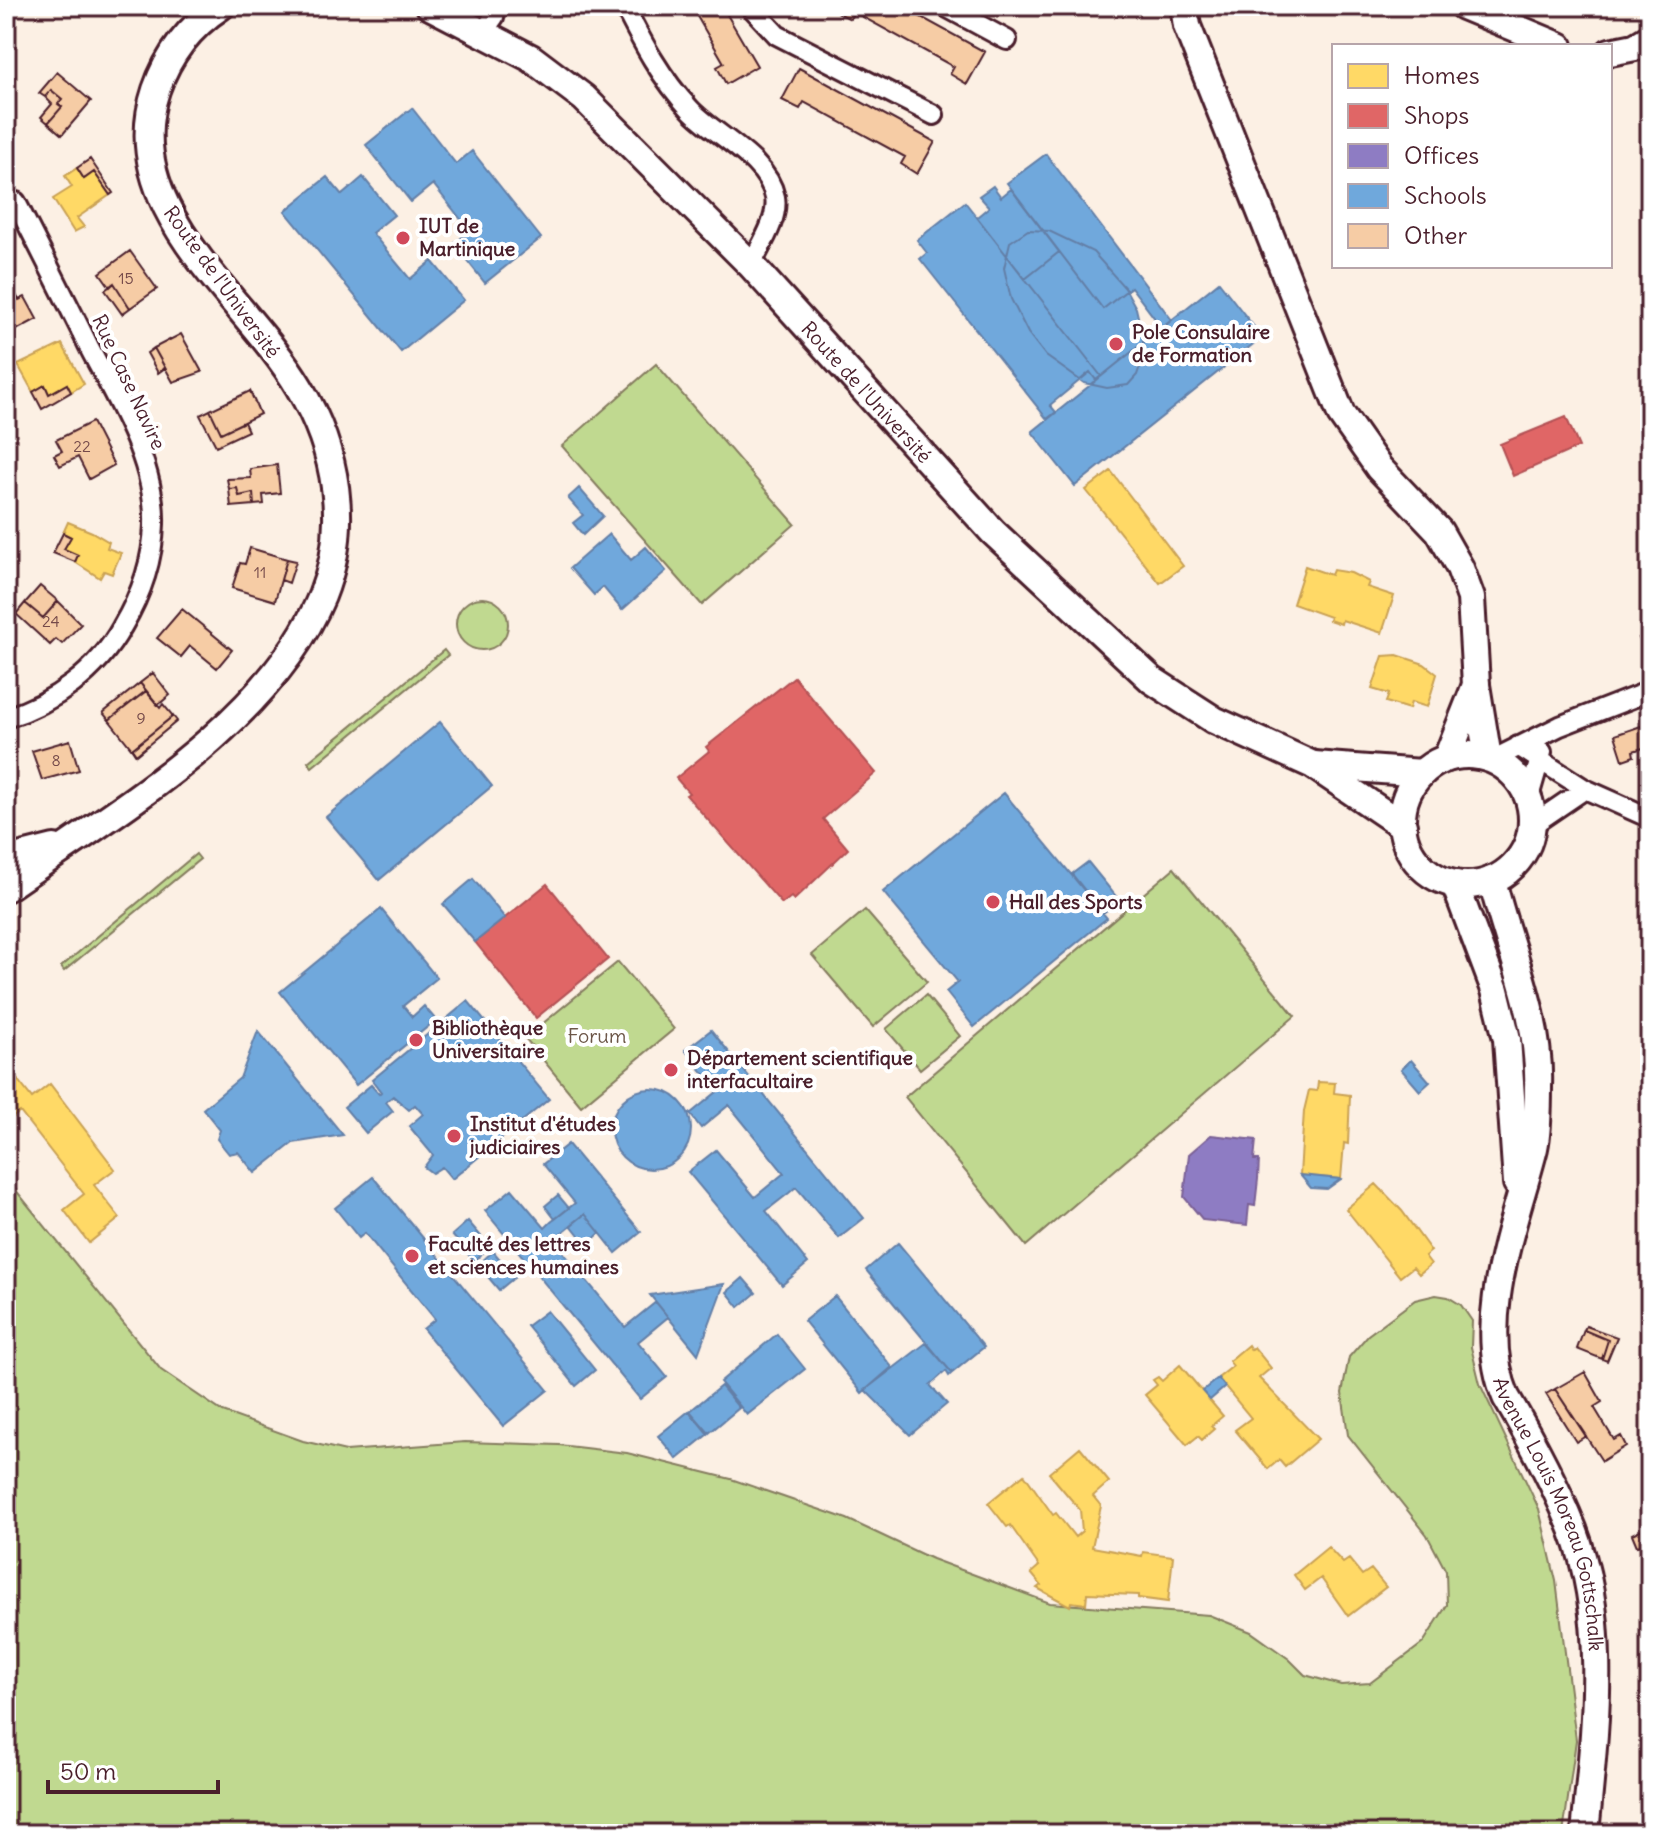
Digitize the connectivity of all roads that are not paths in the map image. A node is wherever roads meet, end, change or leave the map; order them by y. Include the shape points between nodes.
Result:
1 (221, 6) edge
2 (430, 6) edge
3 (496, 6) edge
4 (624, 6) edge
5 (750, 6) edge
6 (944, 6) edge
7 (1184, 6) edge
8 (1463, 6) edge
9 (483, 32) junction
10 (1650, 38) edge
11 (1007, 40) dead end
12 (1554, 44) edge
13 (1612, 52) edge
14 (934, 115) dead end
15 (16, 202) dead end
16 (751, 265) junction
17 (1476, 685) junction
18 (1650, 691) edge
19 (6, 718) edge
20 (1560, 726) junction
21 (1518, 746) junction
22 (1447, 758) junction
23 (1490, 759) junction
24 (1537, 759) junction
25 (1313, 765) junction
26 (1422, 773) junction
27 (1585, 789) junction
28 (1529, 797) junction
29 (1650, 818) edge
30 (1532, 825) junction
31 (1403, 826) junction
32 (69, 844) junction
33 (6, 860) edge
34 (1492, 880) junction
35 (1455, 884) junction
36 (6, 888) edge
37 (1518, 1199) junction
38 (1585, 1834) edge

1 - 32 main road, Route de l'Université via 192,30 166,63 153,101 151,170 166,210 308,403 335,479 334,545 321,596 261,688 140,795
2 - 9 main road, Route de l'Université
3 - 9 street
4 - 16 street via 662,75 692,111 758,167 770,185 776,199 770,228
5 - 14 street via 777,35
6 - 11 street
7 - 17 main road via 1187,26 1341,414 1379,468 1439,531 1460,568 1471,598
8 - 12 main road
9 - 16 main road, Route de l'Université via 531,58 584,98
10 - 13 main road
15 - 19 street, Rue Case Navire via 126,420 145,467 155,522 137,601 113,643 95,666 65,689 35,709
16 - 25 main road, Route de l'Université via 993,532 1152,680 1214,720
17 - 22 main road
17 - 23 main road
18 - 20 street
20 - 21 street
20 - 24 street
21 - 23 street
21 - 24 street
22 - 23 main road
22 - 26 main road
23 - 28 main road via 1516,778
24 - 27 street
24 - 28 street
25 - 26 main road, Route de l'Université
25 - 31 main road, Route de l'Université
26 - 31 main road via 1406,798
27 - 29 street
27 - 30 street
28 - 30 main road
30 - 34 main road via 1520,858
31 - 35 main road via 1417,861
32 - 33 main road, Route de l'Université
32 - 36 main road, Route de l'Université
34 - 35 main road
34 - 37 main road, Avenue Louis Moreau Gottschalk via 1539,1060 1535,1145
35 - 37 main road, Avenue Louis Moreau Gottschalk via 1495,990 1507,1039
37 - 38 main road, Avenue Louis Moreau Gottschalk via 1494,1319 1494,1351 1506,1397 1574,1531 1586,1579 1597,1701

